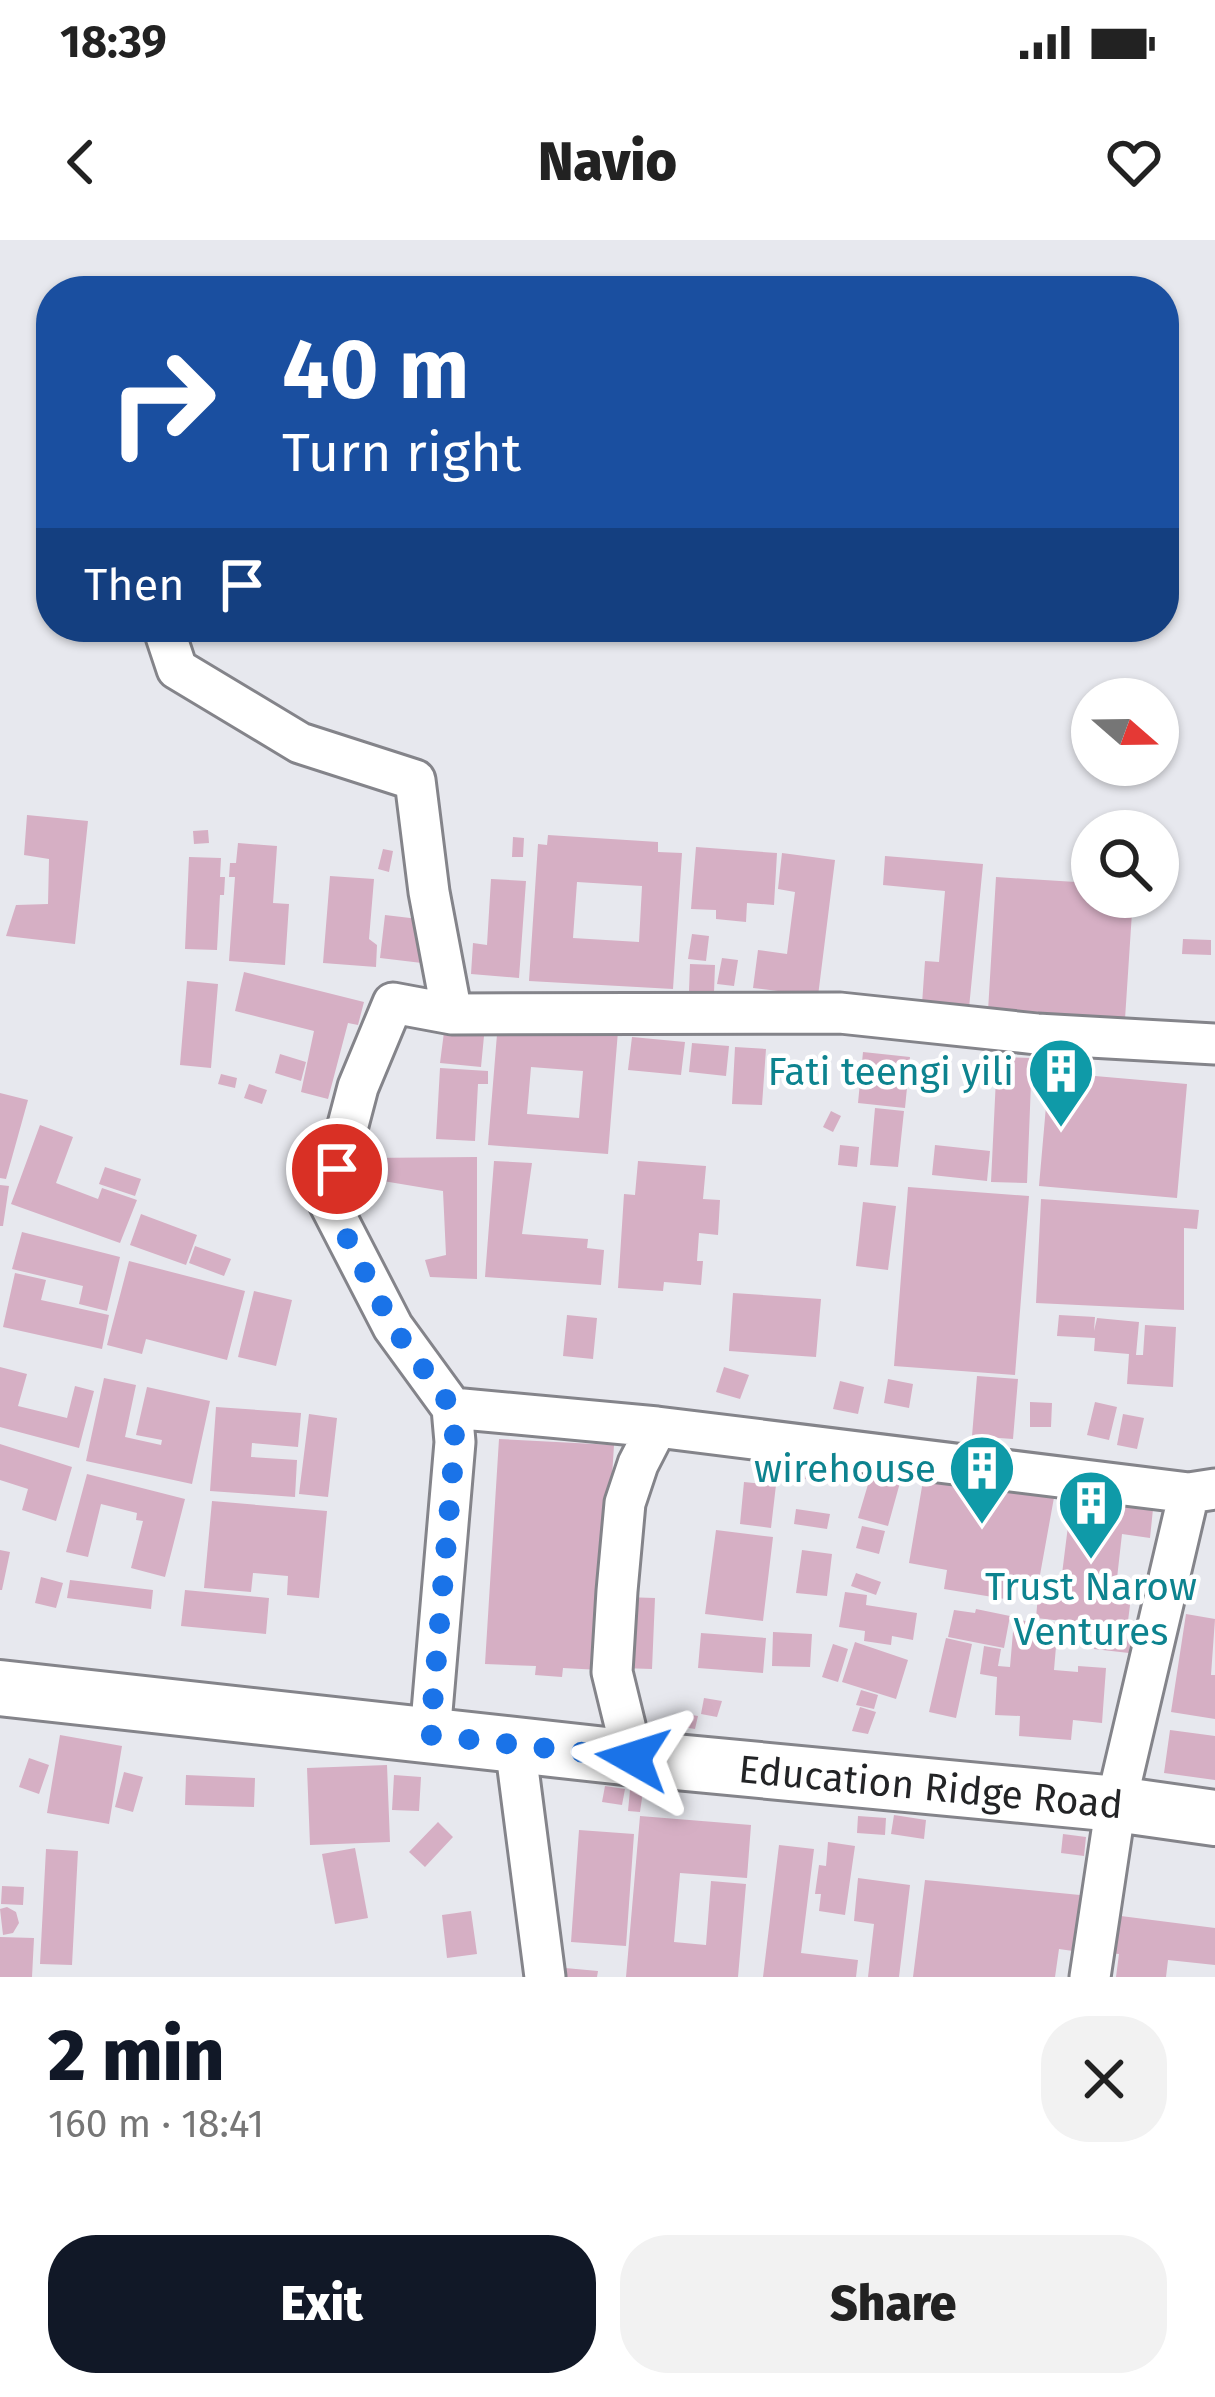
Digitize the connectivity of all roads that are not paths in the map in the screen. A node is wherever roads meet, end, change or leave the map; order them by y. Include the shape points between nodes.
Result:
1 (168, 642) edge
2 (452, 1014) junction
3 (1215, 1044) edge
4 (452, 1408) junction
5 (657, 1427) junction
6 (1202, 1491) edge
7 (0, 1688) edge
8 (430, 1735) junction
9 (514, 1745) junction
10 (633, 1758) junction
11 (1116, 1804) junction
12 (1215, 1818) edge
13 (545, 1977) edge
14 (1090, 1977) edge

1 - 2 street via 177,669 300,743 415,780
2 - 3 street via 840,1013
2 - 4 street via 394,1003 358,1087 328,1201 393,1327
4 - 5 street
4 - 8 street
5 - 6 street
5 - 10 street via 625,1503 616,1591 612,1672
6 - 11 street
7 - 8 main road, Education Ridge Road
8 - 9 main road, Education Ridge Road
9 - 10 main road, Education Ridge Road
9 - 13 street
10 - 11 main road, Education Ridge Road
11 - 12 main road, Education Ridge Road
11 - 14 street

